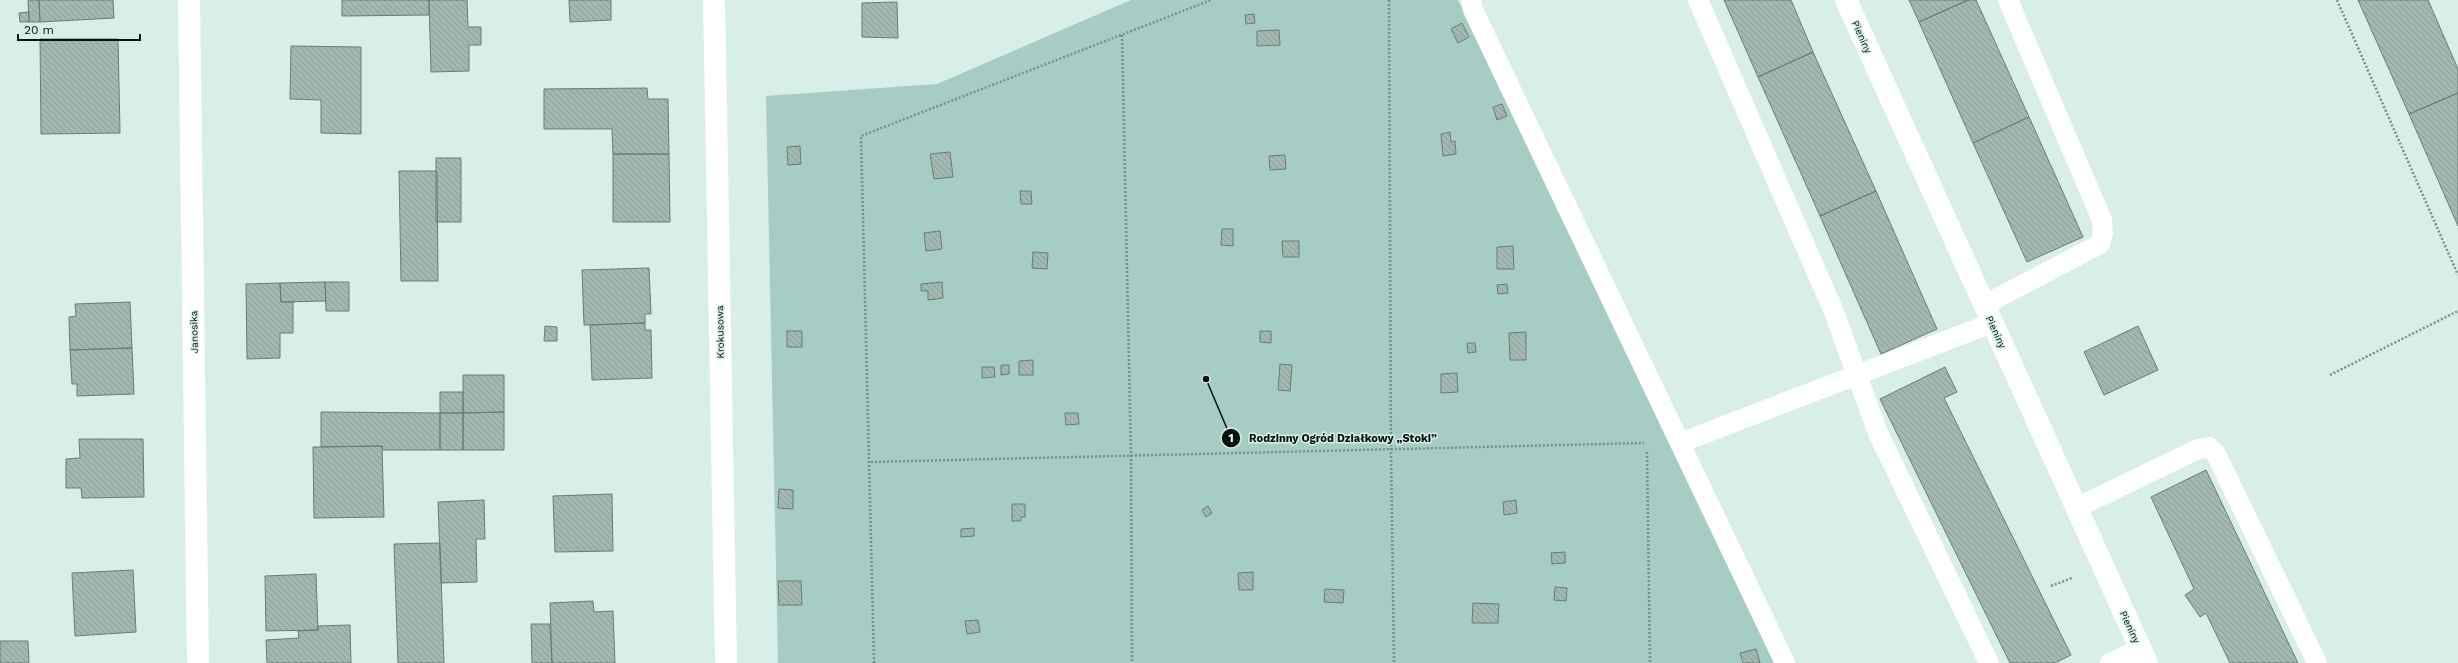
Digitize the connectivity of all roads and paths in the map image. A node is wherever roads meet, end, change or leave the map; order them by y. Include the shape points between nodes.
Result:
1 (189, 0) edge
2 (714, 0) edge
3 (1210, 0) edge
4 (1389, 0) edge
5 (1471, 0) edge
6 (1698, 0) edge
7 (1846, 0) edge
8 (2008, 0) edge
9 (2337, 0) edge
10 (1122, 35) junction
11 (2458, 275) edge
12 (2458, 311) edge
13 (1988, 314) junction
14 (1858, 374) junction
15 (2330, 375) dead end
16 (1680, 443) junction
17 (1391, 450) junction
18 (1131, 456) junction
19 (871, 462) junction
20 (2076, 508) junction
21 (2144, 656) edge
22 (198, 663) edge
23 (726, 663) edge
24 (874, 663) edge
25 (1132, 663) edge
26 (1394, 663) edge
27 (1650, 663) edge
28 (1785, 663) edge
29 (1989, 663) edge
30 (2110, 663) edge
31 (2317, 663) edge

1 - 22 street, Janosika
2 - 23 street, Krokusowa
3 - 10 path
4 - 17 path
5 - 16 lane via 1473,10
6 - 14 lane via 1834,312
7 - 13 street, Pieniny
8 - 13 lane via 2102,220 2103,234 2100,244
9 - 11 path
10 - 18 path
10 - 19 path via 861,136
12 - 15 path
13 - 14 lane
13 - 20 street, Pieniny
14 - 16 lane
14 - 29 lane via 1878,433
16 - 28 lane
17 - 18 path
17 - 26 path
17 - 27 path via 1647,443
18 - 19 path
18 - 25 path
19 - 24 path
20 - 21 street, Pieniny
20 - 31 lane via 2198,449 2209,447 2216,454
21 - 30 lane

